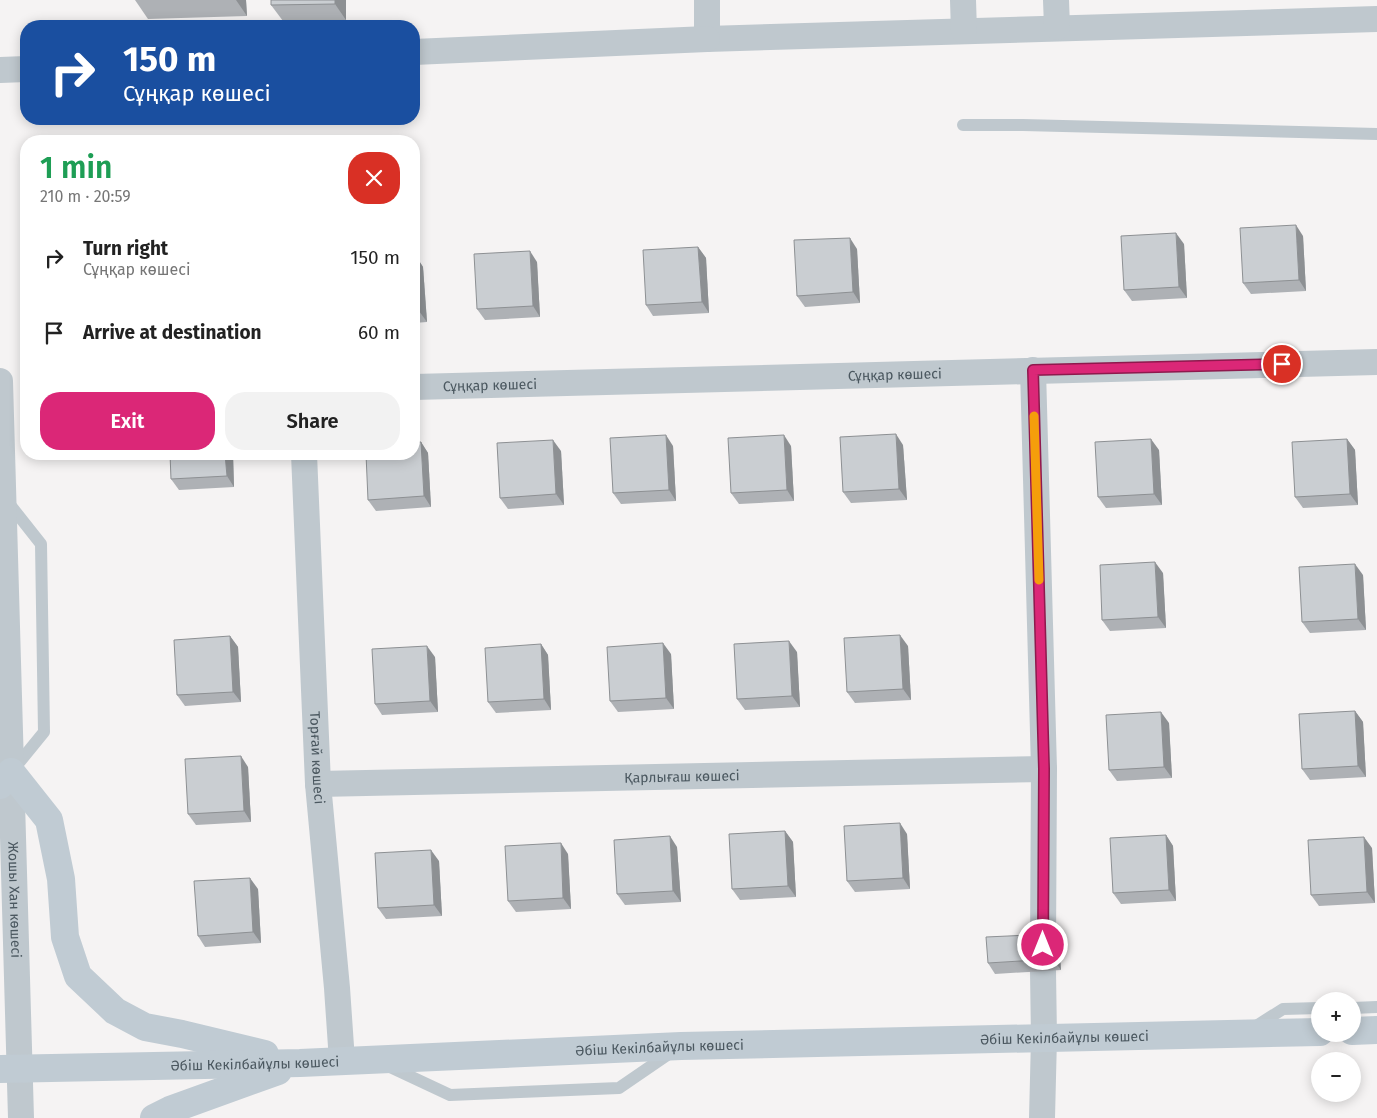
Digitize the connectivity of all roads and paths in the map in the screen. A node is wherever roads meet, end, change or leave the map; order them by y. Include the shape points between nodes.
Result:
1 (707, 0) edge
2 (963, 0) edge
3 (1056, 0) edge
4 (1377, 18) edge
5 (1057, 28) junction
6 (964, 31) junction
7 (707, 39) junction
8 (420, 52) edge
9 (20, 69) edge
10 (0, 70) edge
11 (963, 125) dead end
12 (1377, 134) edge
13 (1377, 362) edge
14 (1033, 370) junction
15 (0, 381) edge
16 (420, 387) edge
17 (304, 460) edge
18 (3, 496) junction
19 (1044, 769) junction
20 (5, 778) edge
21 (318, 784) junction
22 (1043, 945) edge
23 (1043, 971) edge
24 (1377, 1007) edge
25 (1311, 1008) edge
26 (1361, 1008) edge
27 (1377, 1030) edge
28 (1361, 1031) edge
29 (1311, 1032) edge
30 (1244, 1033) junction
31 (1044, 1038) junction
32 (681, 1046) junction
33 (375, 1060) junction
34 (342, 1061) junction
35 (300, 1063) junction
36 (10, 1069) edge
37 (21, 1118) edge
38 (154, 1118) edge
39 (1042, 1118) edge

1 - 7 street
2 - 6 street
3 - 5 street
4 - 5 street
5 - 6 street
6 - 7 street
7 - 8 street
9 - 10 street
11 - 12 lane
13 - 14 street, Сұңқар көшесі
14 - 16 street, Сұңқар көшесі
14 - 19 street
15 - 18 street, Жошы Хан көшесі
17 - 21 street, Торғай көшесі
18 - 20 street, Жошы Хан көшесі
18 - 20 lane via 41,544 44,732
19 - 21 street, Қарлығаш көшесі
19 - 22 street
20 - 35 street via 49,820 61,880 65,937 78,976 115,1011 145,1027
20 - 36 street, Жошы Хан көшесі
21 - 34 street, Торғай көшесі
23 - 31 street
24 - 26 lane
25 - 30 lane via 1283,1009
27 - 28 street
29 - 30 street, Әбіш Кекілбайұлы көшесі
30 - 31 street, Әбіш Кекілбайұлы көшесі
31 - 32 street, Әбіш Кекілбайұлы көшесі
31 - 39 street
32 - 33 street, Әбіш Кекілбайұлы көшесі
32 - 33 lane via 619,1088 450,1095
33 - 34 street, Әбіш Кекілбайұлы көшесі
34 - 35 street, Әбіш Кекілбайұлы көшесі
35 - 36 street, Әбіш Кекілбайұлы көшесі
35 - 38 street
36 - 37 street, Жошы Хан көшесі

